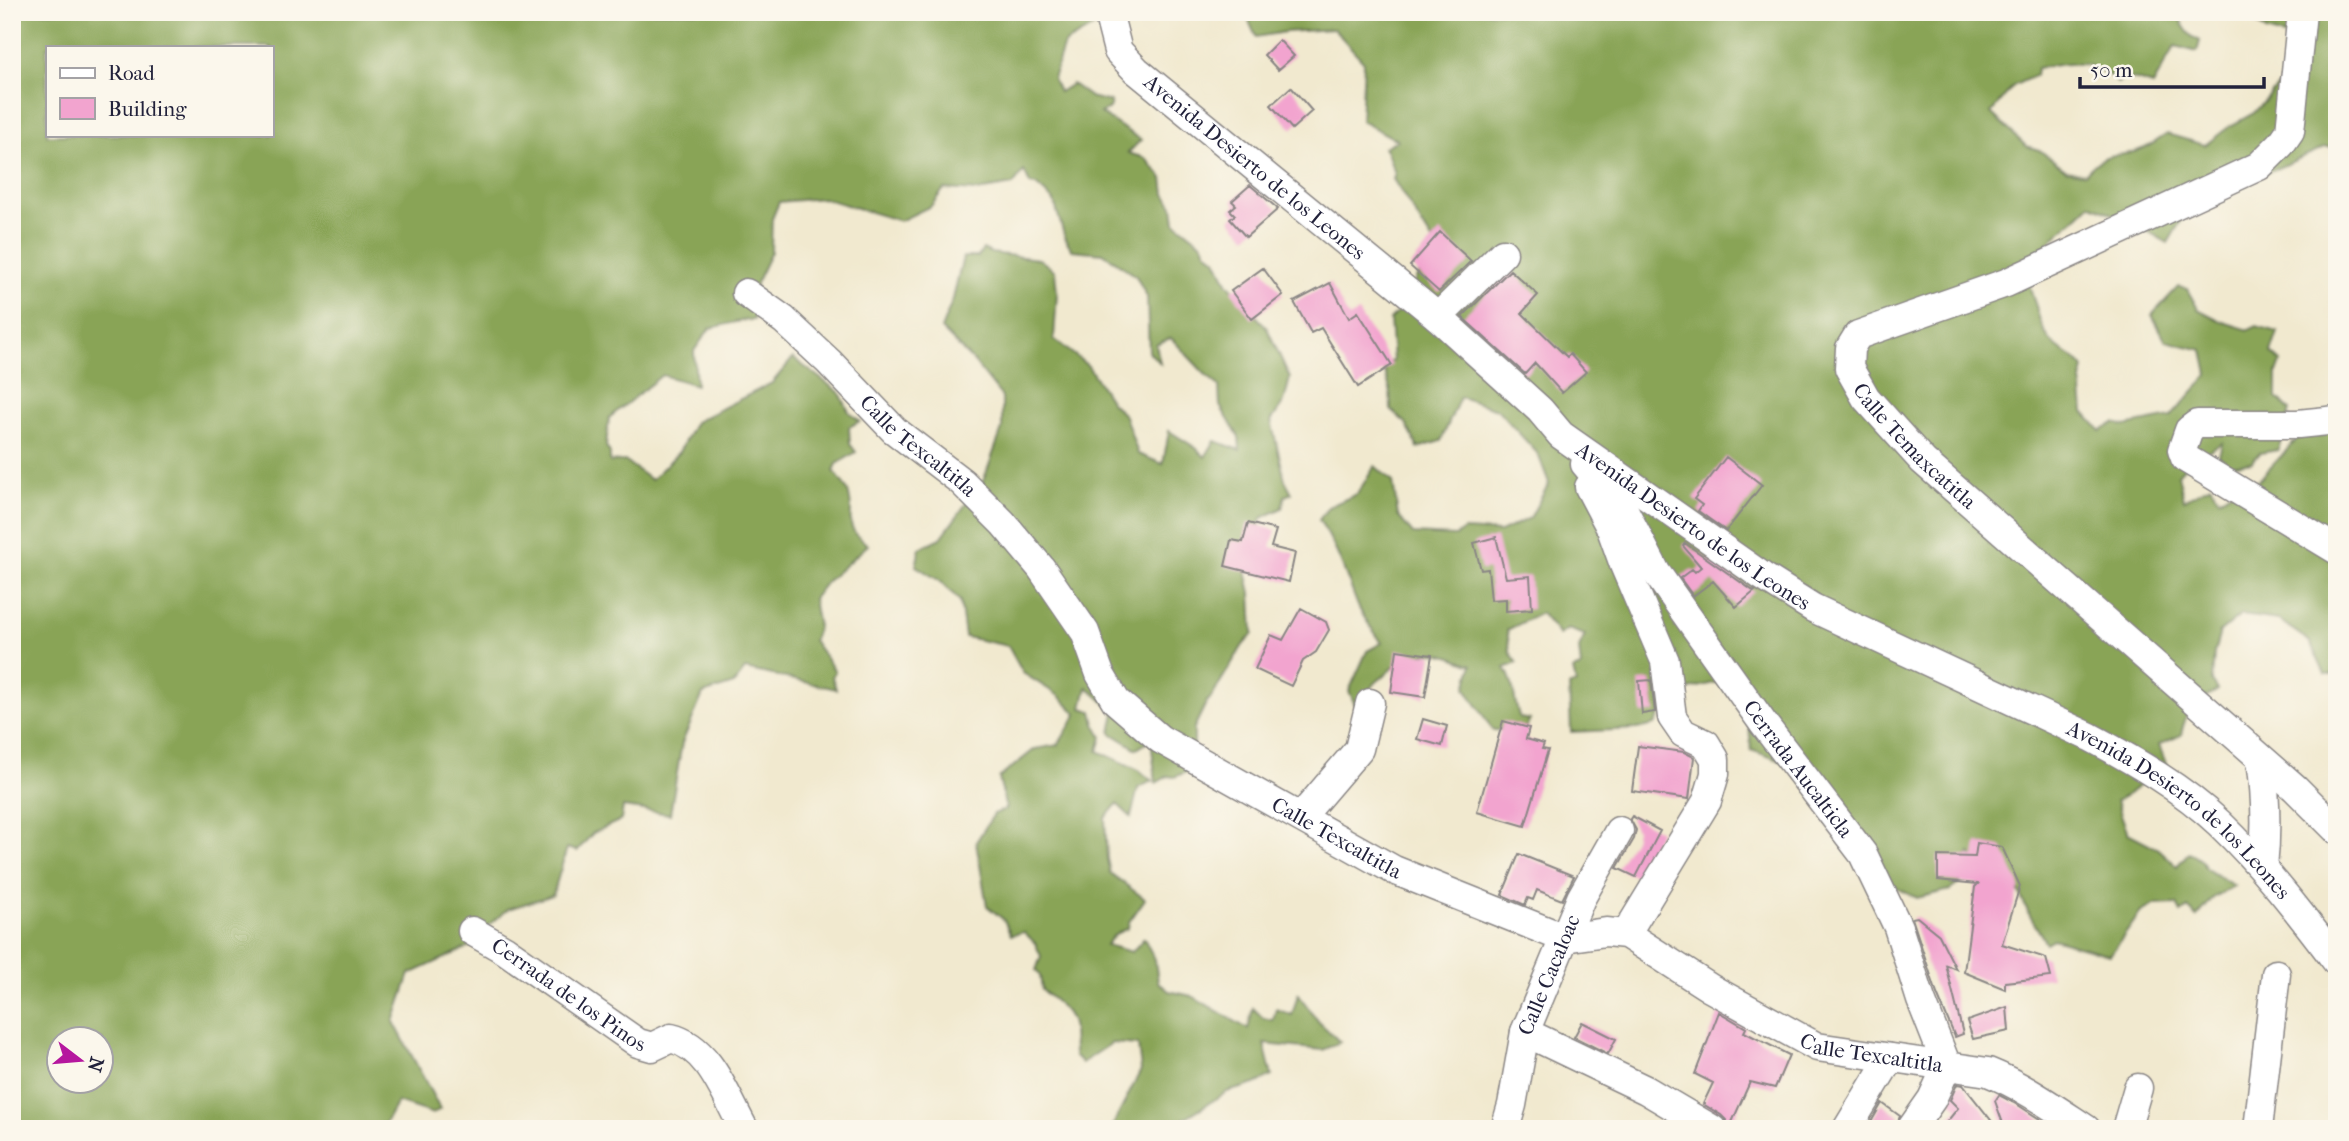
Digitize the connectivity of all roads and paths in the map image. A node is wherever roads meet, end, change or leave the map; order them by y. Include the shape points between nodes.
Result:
1 (1108, 12) edge
2 (2302, 12) edge
3 (1503, 253) dead end
4 (746, 293) dead end
5 (1438, 317) junction
6 (2337, 420) edge
7 (1561, 435) junction
8 (2337, 550) edge
9 (1370, 703) dead end
10 (2261, 759) junction
11 (1301, 817) junction
12 (2337, 830) edge
13 (1619, 831) dead end
14 (2263, 868) junction
15 (472, 931) dead end
16 (1626, 934) junction
17 (1563, 938) junction
18 (2337, 962) edge
19 (2277, 974) dead end
20 (1525, 1032) junction
21 (1890, 1058) junction
22 (1947, 1066) junction
23 (2138, 1088) dead end
24 (744, 1129) edge
25 (1504, 1129) edge
26 (1712, 1129) edge
27 (1847, 1129) edge
28 (1911, 1129) edge
29 (2086, 1129) edge
30 (2126, 1129) edge
31 (2259, 1129) edge

1 - 5 street, Avenida Desierto de los Leones via 1118,51 1136,70
2 - 10 street, Calle Temaxcatitla via 2290,131 2259,166 2006,283 1858,335 1850,348 1849,368 1866,398 1923,461
3 - 5 street
4 - 11 street, Calle Texcaltitla via 784,320 894,430 962,482 1003,523 1085,632 1100,674 1116,701 1160,739
5 - 7 street, Avenida Desierto de los Leones via 1540,410
6 - 8 street via 2197,424 2189,430 2182,450 2185,458
7 - 14 street, Avenida Desierto de los Leones via 1813,608 2127,757 2192,800
7 - 16 street via 1611,529 1665,661 1672,717 1683,733 1706,744 1715,758 1707,801
7 - 22 street, Cerrada Aucalticla via 1624,510 1656,572 1863,854 1898,927
9 - 11 street via 1359,749
10 - 12 street, Calle Temaxcatitla
10 - 14 street via 2266,799
11 - 17 street, Calle Texcaltitla via 1394,870
13 - 17 street, Calle Cacaloac
14 - 18 street, Avenida Desierto de los Leones
15 - 24 street, Cerrada de los Pinos via 638,1043 652,1047 671,1038 695,1048
16 - 17 street, Calle Texcaltitla
16 - 21 street, Calle Texcaltitla via 1710,988 1818,1047
17 - 20 street, Calle Cacaloac
19 - 31 street
20 - 25 street, Calle Cacaloac
20 - 26 street via 1646,1090
21 - 22 street, Calle Texcaltitla
21 - 27 street
22 - 28 street
22 - 29 street, Calle Texcaltitla via 1988,1072 2006,1080
23 - 30 street

